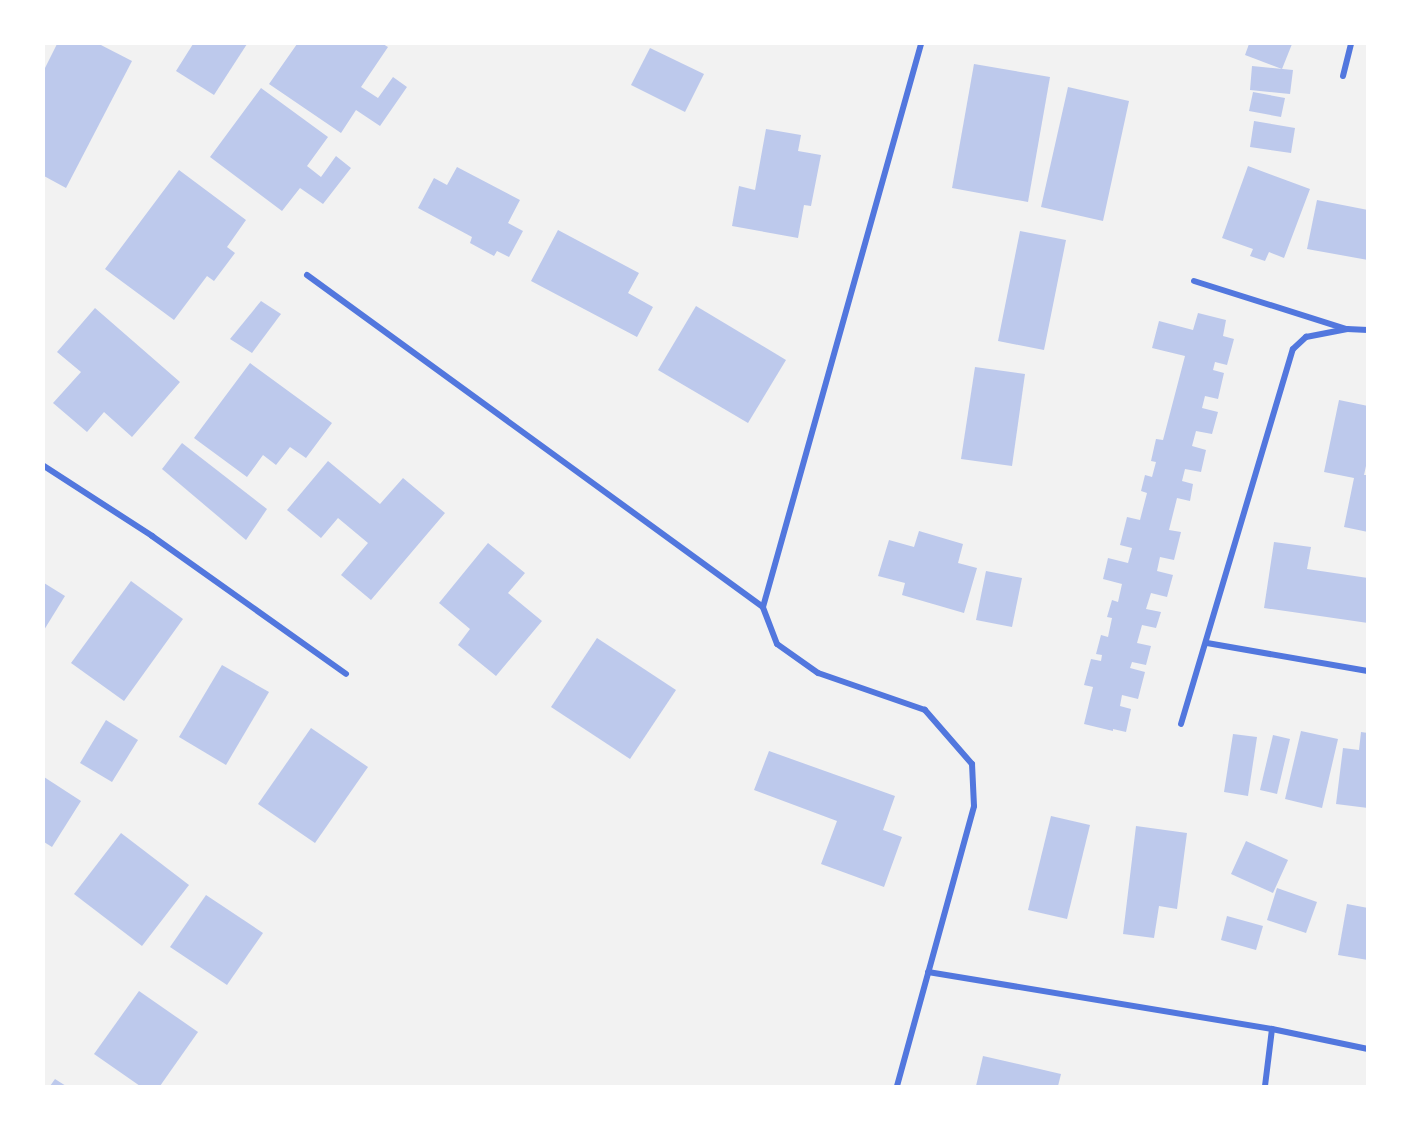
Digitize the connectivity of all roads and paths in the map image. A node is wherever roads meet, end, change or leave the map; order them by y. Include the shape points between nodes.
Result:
1 (921, 44) edge
2 (1351, 44) edge
3 (1343, 76) dead end
4 (307, 275) dead end
5 (1194, 281) dead end
6 (1347, 329) junction
7 (1368, 330) edge
8 (44, 466) edge
9 (763, 607) junction
10 (1207, 643) junction
11 (1368, 671) edge
12 (346, 674) dead end
13 (1181, 724) dead end
14 (928, 972) junction
15 (1272, 1029) junction
16 (1368, 1049) edge
17 (897, 1086) edge
18 (1265, 1086) edge

1 - 9 street
2 - 3 street
4 - 9 street
5 - 6 street
6 - 7 street
6 - 10 street via 1306,337 1293,349
8 - 12 street via 152,536
9 - 14 street via 777,644 818,673 925,710 972,764 974,806
10 - 11 street
10 - 13 street
14 - 15 street
14 - 17 street
15 - 16 street
15 - 18 street

